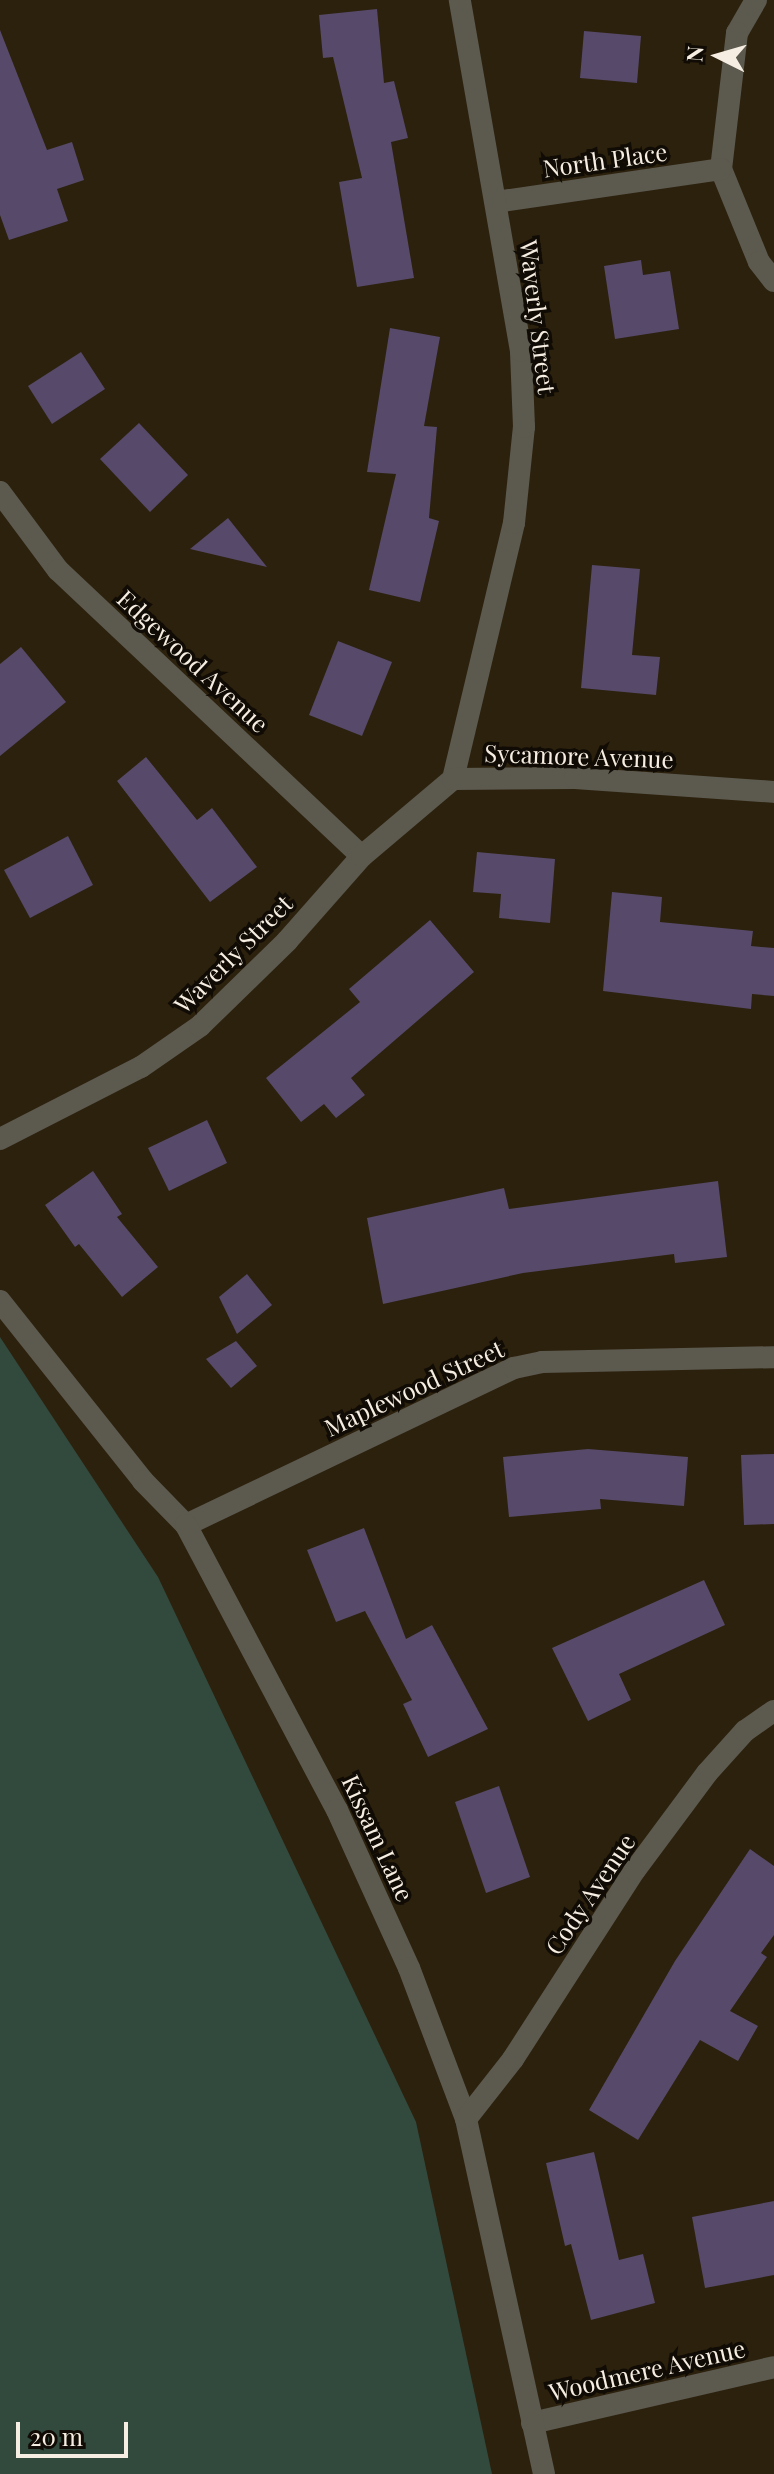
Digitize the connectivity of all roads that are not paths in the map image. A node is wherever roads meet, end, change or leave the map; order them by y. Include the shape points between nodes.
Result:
1 (460, 0) edge
2 (756, 0) edge
3 (721, 169) junction
4 (496, 202) junction
5 (774, 281) edge
6 (0, 492) edge
7 (453, 779) junction
8 (774, 792) edge
9 (362, 856) junction
10 (0, 1139) edge
11 (0, 1301) edge
12 (774, 1357) edge
13 (186, 1525) junction
14 (774, 1711) edge
15 (466, 2119) junction
16 (774, 2367) edge
17 (532, 2423) junction
18 (544, 2474) edge

1 - 4 street, Waverly Street
2 - 3 street via 737,33
3 - 4 street, North Place
3 - 5 street via 759,262
4 - 7 street, Waverly Street via 521,351 524,427 514,523
6 - 9 street, Edgewood Avenue via 58,570
7 - 8 street, Sycamore Avenue via 575,778
7 - 9 street, Sycamore Avenue
9 - 10 street, Waverly Street via 287,941 200,1026 141,1067
11 - 13 street, Kissam Lane via 143,1481
12 - 13 street, Maplewood Street via 542,1362 514,1368
13 - 15 street, Kissam Lane via 337,1810 409,1968
14 - 15 street, Cody Avenue via 745,1731 707,1773 635,1870 513,2059
15 - 17 street, Kissam Lane
16 - 17 street, Woodmere Avenue
17 - 18 street, Kissam Lane

